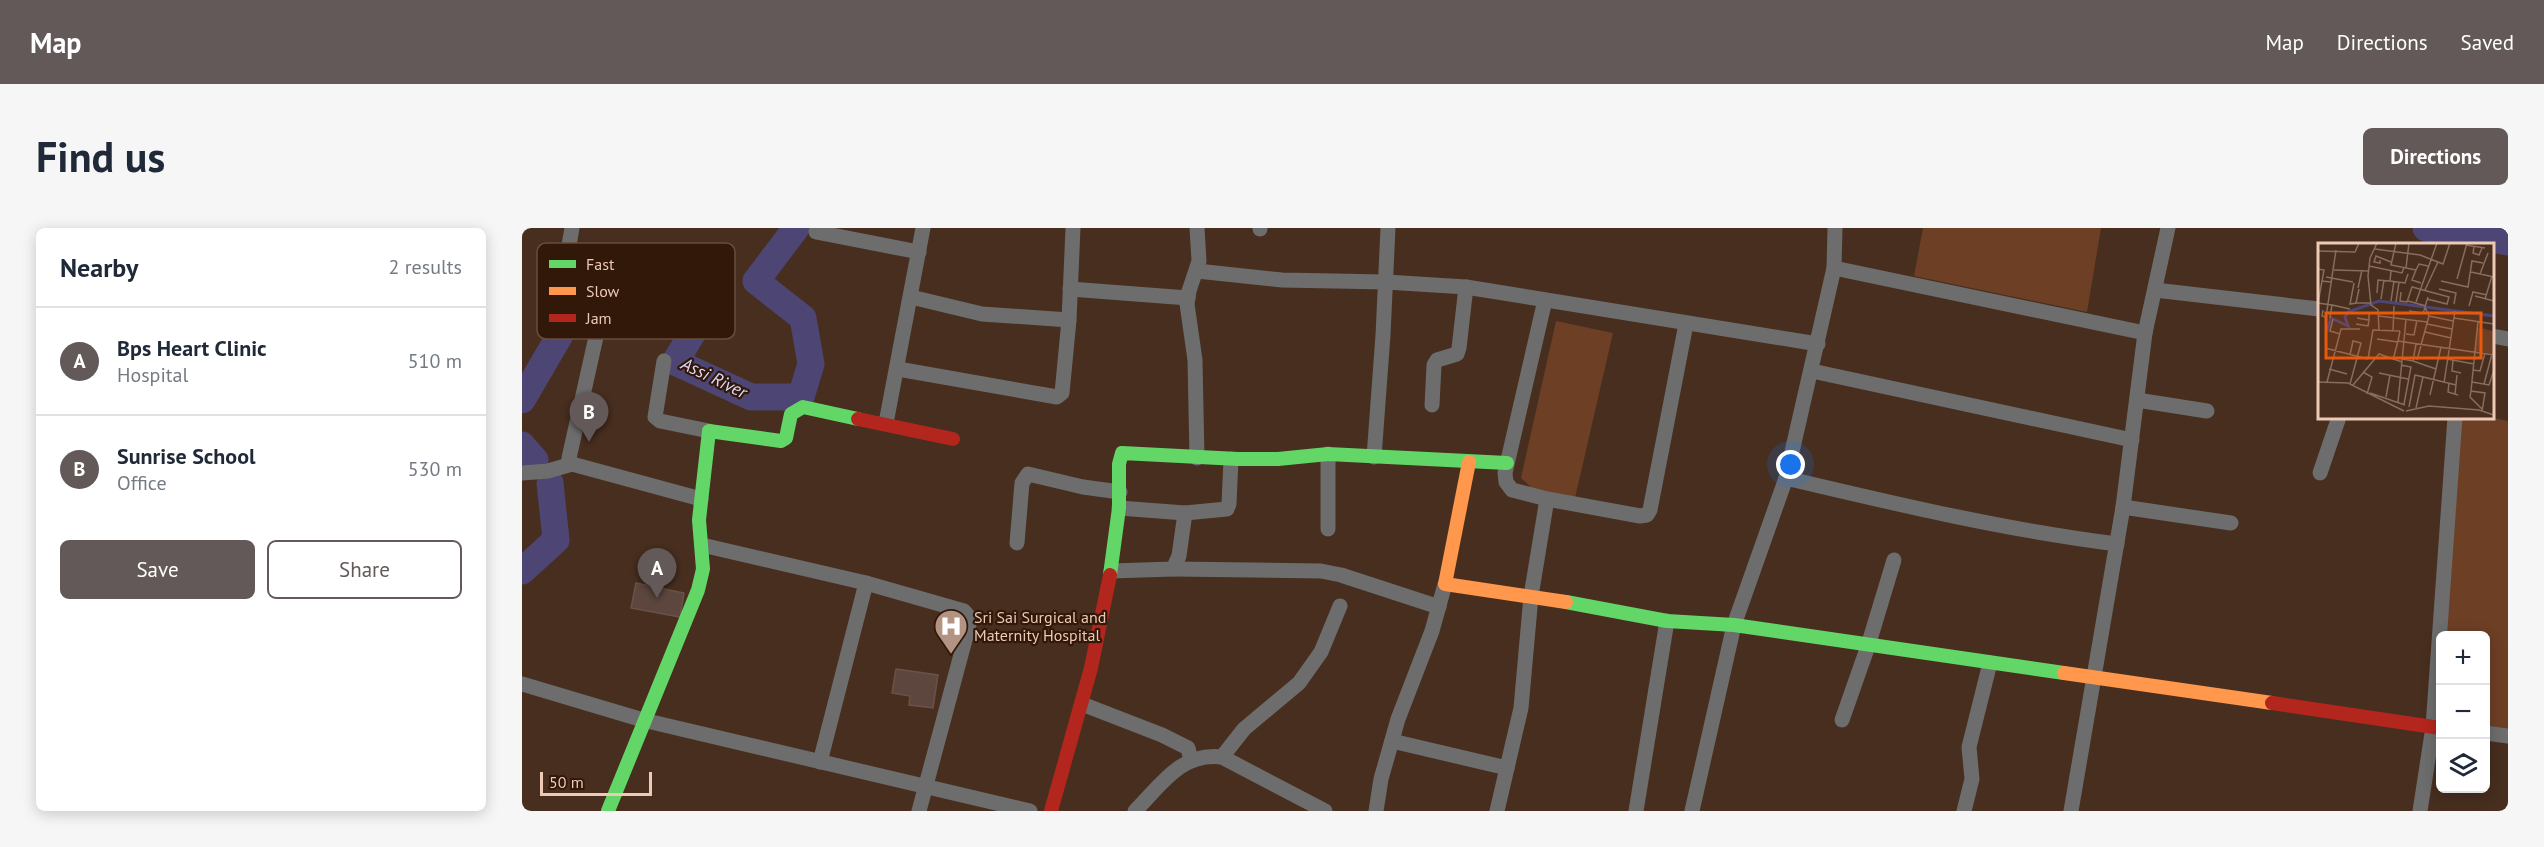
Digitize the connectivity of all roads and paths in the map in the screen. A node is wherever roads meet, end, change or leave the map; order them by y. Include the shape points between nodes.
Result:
1 (572, 228) edge
2 (923, 228) edge
3 (1073, 228) edge
4 (1197, 228) edge
5 (1388, 228) edge
6 (1835, 228) edge
7 (2168, 228) edge
8 (816, 232) dead end
9 (569, 243) edge
10 (919, 252) junction
11 (1834, 268) junction
12 (1197, 271) junction
13 (1386, 282) junction
14 (1466, 287) junction
15 (1070, 289) junction
16 (2155, 290) junction
17 (911, 297) junction
18 (1188, 298) junction
19 (1545, 300) junction
20 (2318, 309) edge
21 (1069, 320) junction
22 (1686, 324) junction
23 (2145, 333) junction
24 (2493, 336) edge
25 (595, 339) edge
26 (2508, 339) edge
27 (1818, 344) junction
28 (664, 361) dead end
29 (898, 369) junction
30 (1812, 371) junction
31 (2137, 399) junction
32 (1432, 405) dead end
33 (2207, 411) dead end
34 (2338, 418) edge
35 (2456, 418) edge
36 (886, 423) junction
37 (709, 431) junction
38 (953, 439) dead end
39 (2132, 440) junction
40 (1328, 454) junction
41 (1374, 457) junction
42 (1197, 458) junction
43 (1232, 459) junction
44 (1469, 462) junction
45 (1507, 463) junction
46 (572, 464) junction
47 (522, 473) edge
48 (2320, 473) dead end
49 (1786, 478) junction
50 (1120, 492) junction
51 (701, 499) junction
52 (1547, 500) junction
53 (2123, 507) junction
54 (1119, 508) junction
55 (1185, 513) junction
56 (2231, 523) dead end
57 (1328, 529) dead end
58 (1017, 543) dead end
59 (702, 544) junction
60 (2117, 544) junction
61 (1894, 560) dead end
62 (1173, 569) junction
63 (1111, 572) junction
64 (866, 583) junction
65 (1445, 584) junction
66 (1532, 596) junction
67 (1340, 606) dead end
68 (1439, 607) junction
69 (1667, 621) junction
70 (1734, 625) junction
71 (1868, 646) junction
72 (1990, 663) junction
73 (2092, 677) junction
74 (522, 684) edge
75 (2440, 685) edge
76 (1082, 704) junction
77 (643, 720) junction
78 (1842, 720) dead end
79 (2436, 728) edge
80 (2436, 733) edge
81 (2490, 734) edge
82 (2508, 736) edge
83 (1392, 741) junction
84 (1222, 757) junction
85 (1191, 760) junction
86 (820, 762) junction
87 (1507, 768) junction
88 (927, 787) junction
89 (608, 811) edge
90 (919, 811) edge
91 (1030, 811) edge
92 (1051, 811) edge
93 (1136, 811) edge
94 (1325, 811) edge
95 (1376, 811) edge
96 (1497, 811) edge
97 (1636, 811) edge
98 (1692, 811) edge
99 (1964, 811) edge
100 (2071, 811) edge
101 (2420, 811) edge

1 - 9 street
2 - 10 street
3 - 15 street
4 - 12 street
5 - 13 street
6 - 11 street
7 - 16 street
8 - 10 street
10 - 17 street
11 - 23 street
11 - 27 street
12 - 13 street via 1282,280
12 - 18 street
13 - 14 street
13 - 41 street
14 - 19 street
14 - 32 street via 1459,348 1457,354 1437,360 1434,365
15 - 18 street
15 - 21 street
16 - 20 street
16 - 23 street
17 - 21 street via 982,314
17 - 29 street
18 - 42 street via 1195,360
19 - 22 street
19 - 45 street
21 - 29 street via 1064,382 1057,397
22 - 27 street
22 - 52 street via 1647,515
23 - 31 street
24 - 26 street
25 - 46 street via 569,450
27 - 30 street
28 - 37 street via 655,417 660,422
29 - 36 street
30 - 39 street
30 - 49 street
31 - 33 street
31 - 39 street
34 - 48 street
35 - 75 street
36 - 37 street via 803,407 791,413 786,438 781,441
36 - 38 street
37 - 51 street
39 - 53 street
40 - 41 street
40 - 43 street
40 - 57 street
41 - 44 street
42 - 43 street
42 - 50 street via 1122,453
43 - 55 street via 1227,509
44 - 45 street
44 - 65 street
45 - 52 street via 1506,482 1512,490
46 - 47 street
46 - 51 street
49 - 60 street via 1931,513 2049,536
49 - 70 street
50 - 54 street
50 - 58 street via 1028,474 1022,483
51 - 59 street
52 - 66 street
53 - 56 street
53 - 60 street
54 - 55 street
54 - 63 street
55 - 62 street via 1179,556
59 - 64 street
59 - 77 street via 703,569 698,590
60 - 73 street
61 - 71 street
62 - 63 street
62 - 68 street via 1321,572
63 - 76 street
64 - 86 street
64 - 88 street via 964,611 969,617
65 - 66 street
65 - 68 street
66 - 69 street
66 - 87 street via 1521,708
67 - 84 street via 1321,652 1299,683 1244,729
68 - 83 street
69 - 70 street
69 - 97 street
70 - 71 street
70 - 98 street
71 - 72 street
71 - 78 street
72 - 73 street
72 - 99 street via 1970,747 1972,779
73 - 79 street
73 - 100 street
74 - 77 street
76 - 85 street via 1188,748
76 - 92 street
77 - 86 street
77 - 89 street
80 - 101 street
81 - 82 street
83 - 87 street
83 - 95 street
84 - 85 street via 1205,755
84 - 94 street
85 - 93 street via 1173,772
86 - 88 street
87 - 96 street
88 - 90 street
88 - 91 street

